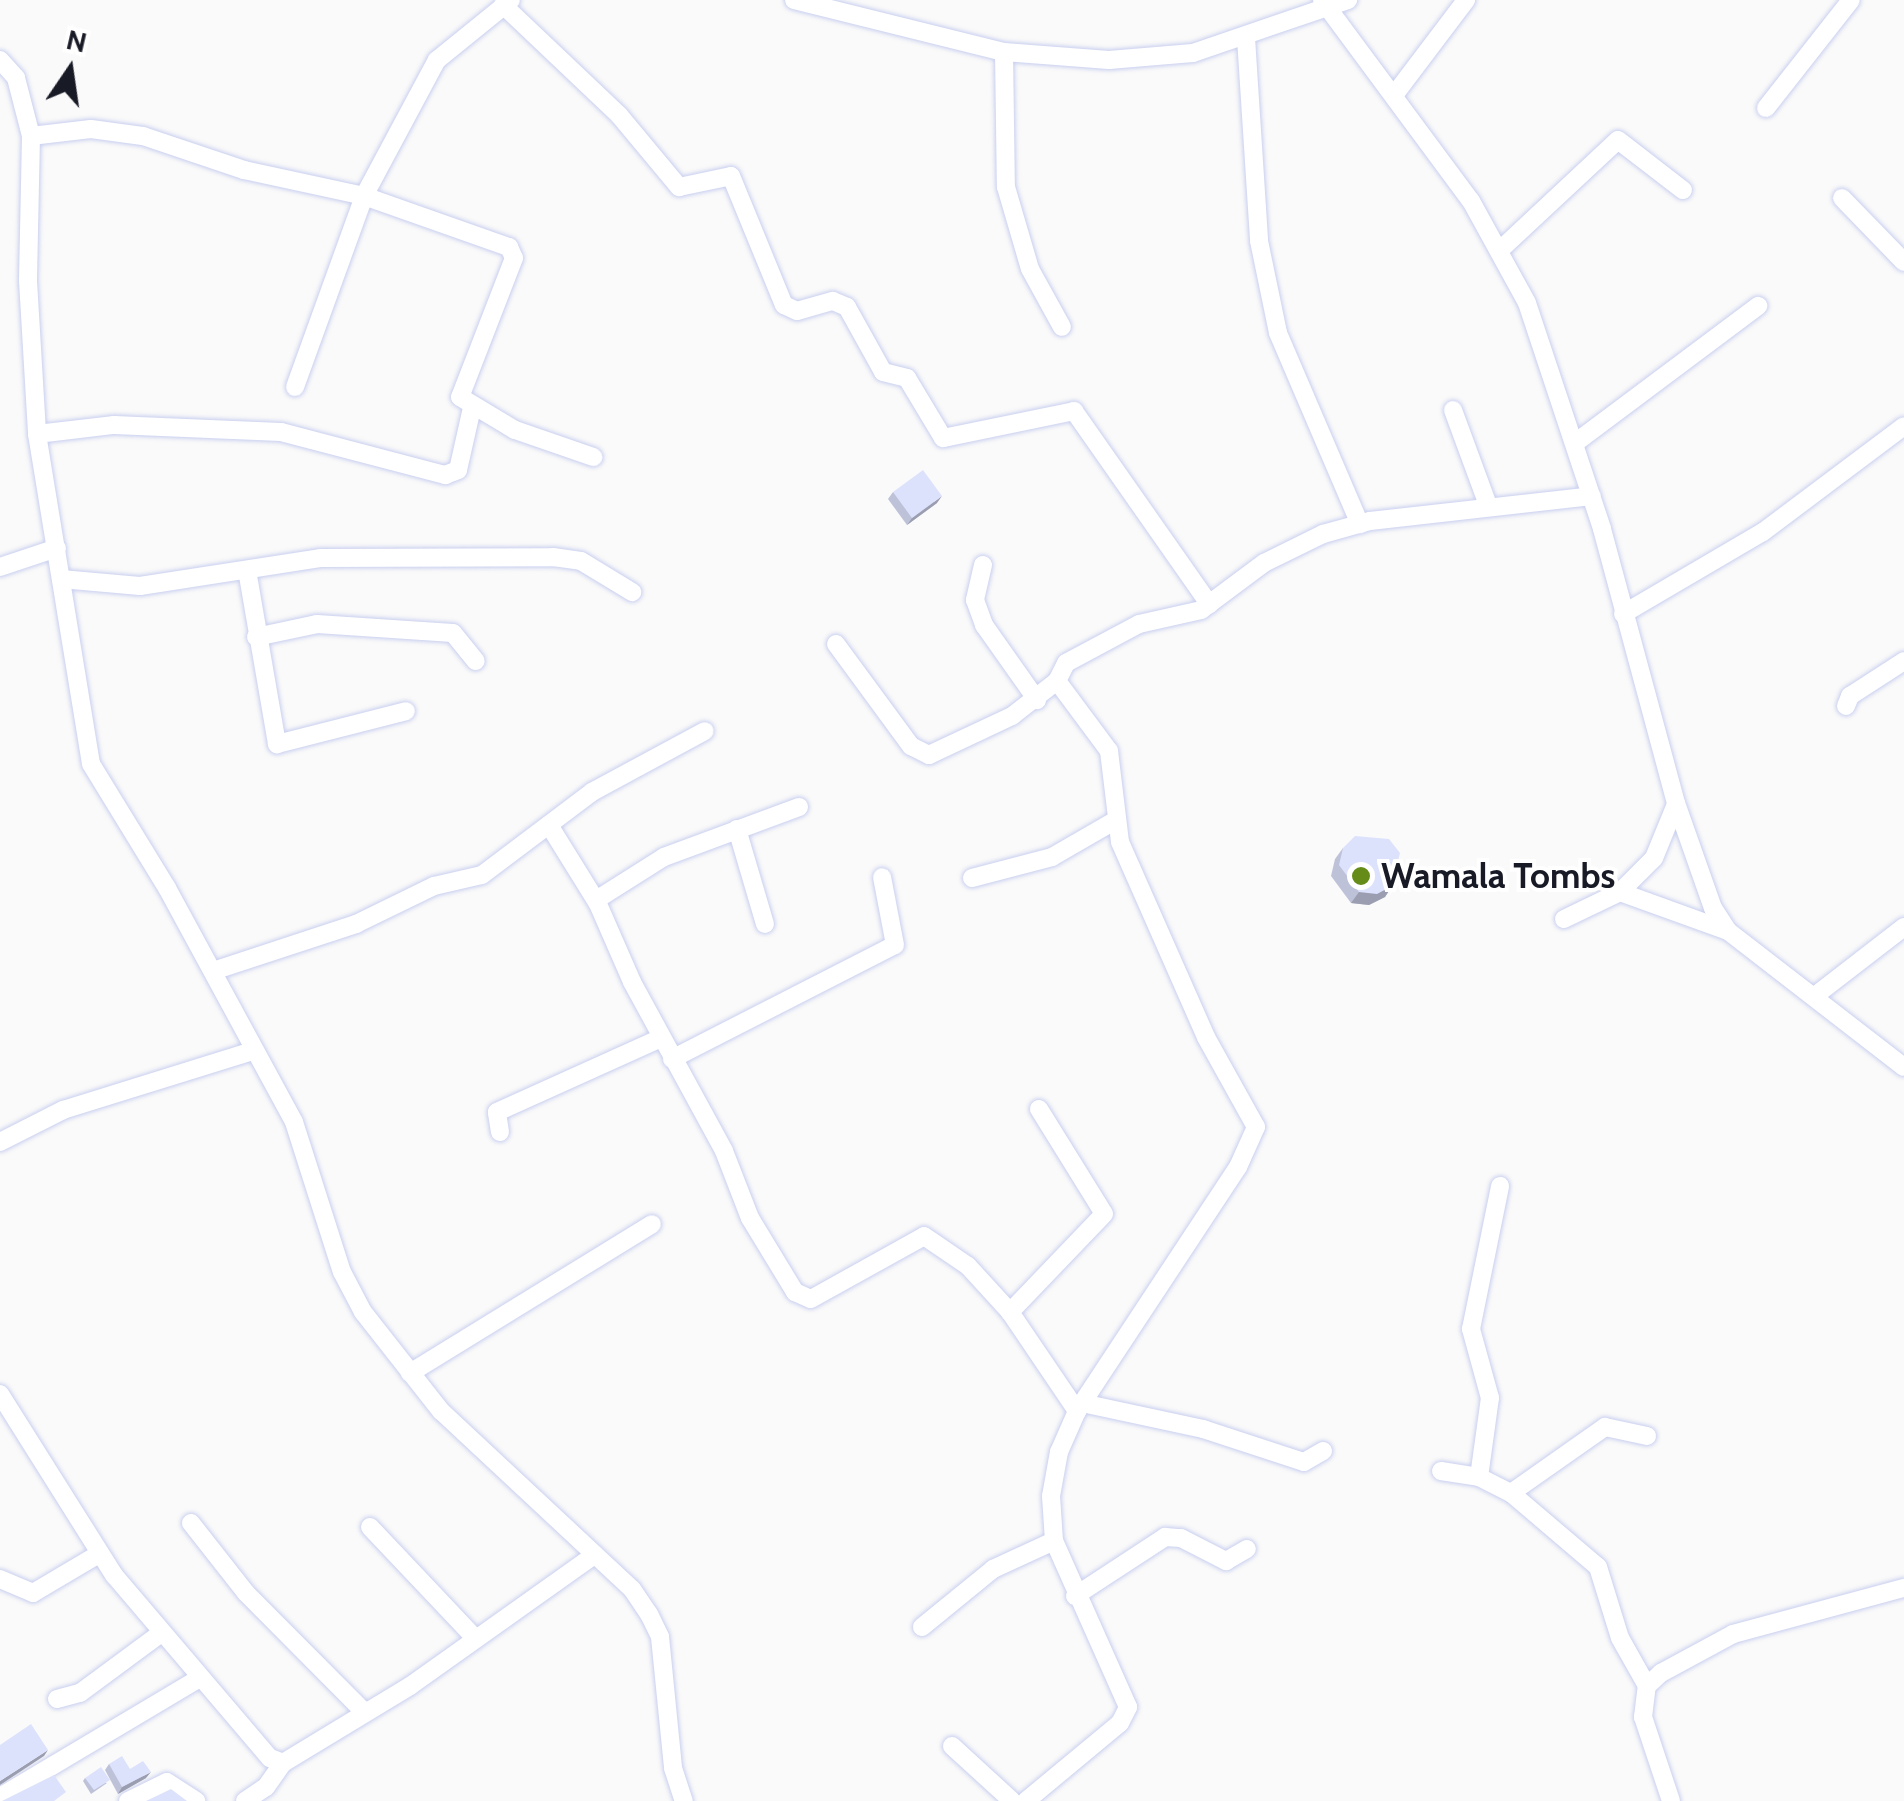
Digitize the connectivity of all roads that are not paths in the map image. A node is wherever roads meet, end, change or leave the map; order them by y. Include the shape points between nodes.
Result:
1 (794, 0) edge
2 (1348, 0) edge
3 (1466, 0) edge
4 (1852, 0) edge
5 (507, 2) edge
6 (842, 5) edge
7 (1326, 6) edge
8 (1246, 38) junction
9 (1004, 52) junction
10 (0, 60) edge
11 (1395, 94) junction
12 (1766, 108) dead end
13 (31, 136) junction
14 (1683, 190) dead end
15 (364, 196) junction
16 (1842, 198) dead end
17 (1500, 250) junction
18 (1904, 262) edge
19 (1758, 306) dead end
20 (1062, 327) dead end
21 (295, 388) dead end
22 (472, 408) junction
23 (1453, 410) dead end
24 (1904, 426) edge
25 (37, 434) junction
26 (1576, 443) junction
27 (593, 458) dead end
28 (1592, 496) junction
29 (1488, 505) junction
30 (1360, 524) junction
31 (57, 548) junction
32 (983, 564) dead end
33 (0, 567) edge
34 (247, 570) junction
35 (62, 579) junction
36 (632, 592) dead end
37 (1209, 604) junction
38 (1623, 614) junction
39 (256, 636) junction
40 (836, 644) dead end
41 (476, 661) dead end
42 (1904, 661) edge
43 (1057, 681) junction
44 (1037, 700) junction
45 (1846, 706) dead end
46 (406, 711) dead end
47 (704, 731) dead end
48 (1676, 803) junction
49 (800, 807) dead end
50 (1116, 820) junction
51 (549, 825) junction
52 (738, 829) junction
53 (882, 877) dead end
54 (972, 878) dead end
55 (1620, 892) junction
56 (596, 900) junction
57 (1564, 919) dead end
58 (765, 924) dead end
59 (1904, 926) edge
60 (1728, 931) junction
61 (213, 971) junction
62 (1816, 995) junction
63 (661, 1038) junction
64 (253, 1051) junction
65 (672, 1059) junction
66 (1904, 1067) edge
67 (1039, 1108) dead end
68 (500, 1132) dead end
69 (0, 1142) edge
70 (1500, 1186) dead end
71 (652, 1224) dead end
72 (1010, 1312) junction
73 (410, 1374) junction
74 (0, 1394) edge
75 (1080, 1407) junction
76 (1647, 1436) dead end
77 (1323, 1451) dead end
78 (1440, 1471) dead end
79 (1479, 1477) junction
80 (1511, 1493) junction
81 (191, 1523) dead end
82 (370, 1527) dead end
83 (1054, 1541) junction
84 (1247, 1549) dead end
85 (99, 1554) junction
86 (593, 1556) junction
87 (0, 1579) edge
88 (1904, 1588) edge
89 (1076, 1596) junction
90 (922, 1627) dead end
91 (161, 1633) junction
92 (475, 1638) junction
93 (200, 1678) junction
94 (1646, 1686) junction
95 (57, 1699) dead end
96 (364, 1712) junction
97 (952, 1746) dead end
98 (283, 1764) junction
99 (0, 1796) edge
100 (128, 1801) edge
101 (196, 1801) edge
102 (245, 1801) edge
103 (684, 1801) edge
104 (1012, 1801) edge
105 (1026, 1801) edge
106 (1671, 1801) edge

1 - 6 street
2 - 7 street
3 - 11 street
4 - 12 street
5 - 15 street via 437,60
5 - 37 street via 619,115 679,187 731,176 784,305 797,311 832,301 847,307 883,372 907,378 943,438 1074,411
6 - 9 street
7 - 8 street
7 - 11 street
8 - 9 street via 1159,58
8 - 30 street via 1260,241 1278,334
9 - 20 street via 1006,187 1030,269
10 - 13 street via 20,89
11 - 17 street
13 - 15 street via 91,130 143,136 244,170
13 - 25 street via 28,282
14 - 17 street via 1618,140
15 - 21 street
15 - 22 street via 514,252 489,336 461,392
16 - 18 street
17 - 26 street via 1528,303
19 - 26 street
22 - 25 street via 458,470 445,475 280,432 114,426
22 - 27 street
23 - 29 street
24 - 38 street via 1776,523
25 - 31 street
26 - 28 street
28 - 29 street
28 - 38 street
29 - 30 street
30 - 37 street via 1264,563
31 - 33 street
31 - 35 street
32 - 44 street via 975,600 984,626
34 - 35 street via 152,586
34 - 36 street via 320,558 567,557
34 - 39 street
35 - 61 street via 91,764
37 - 43 street via 1139,624 1066,664
38 - 48 street
39 - 41 street via 318,624 435,631 463,638
39 - 46 street via 280,746
40 - 44 street via 919,754 976,736
42 - 45 street via 1850,696
43 - 44 street
43 - 50 street via 1109,751
47 - 51 street via 592,792
48 - 55 street via 1661,851
48 - 60 street via 1713,908
49 - 52 street
50 - 54 street via 1052,857
50 - 75 street via 1206,1036 1256,1126 1238,1167
51 - 56 street
51 - 61 street via 482,875 434,886 356,924
52 - 56 street via 664,858
52 - 58 street
53 - 65 street via 895,945
55 - 57 street
55 - 60 street
56 - 63 street
59 - 62 street
60 - 62 street
61 - 64 street
62 - 66 street
63 - 65 street
63 - 68 street via 497,1112
64 - 69 street via 63,1110
64 - 73 street via 294,1122 342,1272
65 - 72 street via 724,1150 758,1232 800,1297 816,1296 924,1236 968,1266
67 - 72 street via 1104,1214
70 - 79 street via 1471,1329 1490,1398
71 - 73 street
72 - 75 street
73 - 86 street via 484,1456
74 - 85 street
75 - 77 street via 1193,1426 1304,1462
75 - 83 street via 1053,1475
76 - 80 street via 1605,1427
78 - 79 street
79 - 80 street
80 - 94 street via 1598,1566 1620,1638
81 - 96 street via 246,1593
82 - 92 street
83 - 89 street
83 - 90 street via 993,1569
84 - 89 street via 1226,1561 1165,1537
85 - 87 street via 33,1594
85 - 91 street
86 - 92 street
86 - 103 street via 632,1589 660,1637 673,1768
88 - 94 street via 1733,1634
89 - 105 street via 1128,1706 1120,1723
91 - 93 street
91 - 95 street via 80,1693
92 - 96 street
93 - 98 street
93 - 99 street
94 - 106 street via 1642,1716
96 - 98 street
97 - 104 street
98 - 102 street via 266,1788
100 - 101 street via 168,1782

